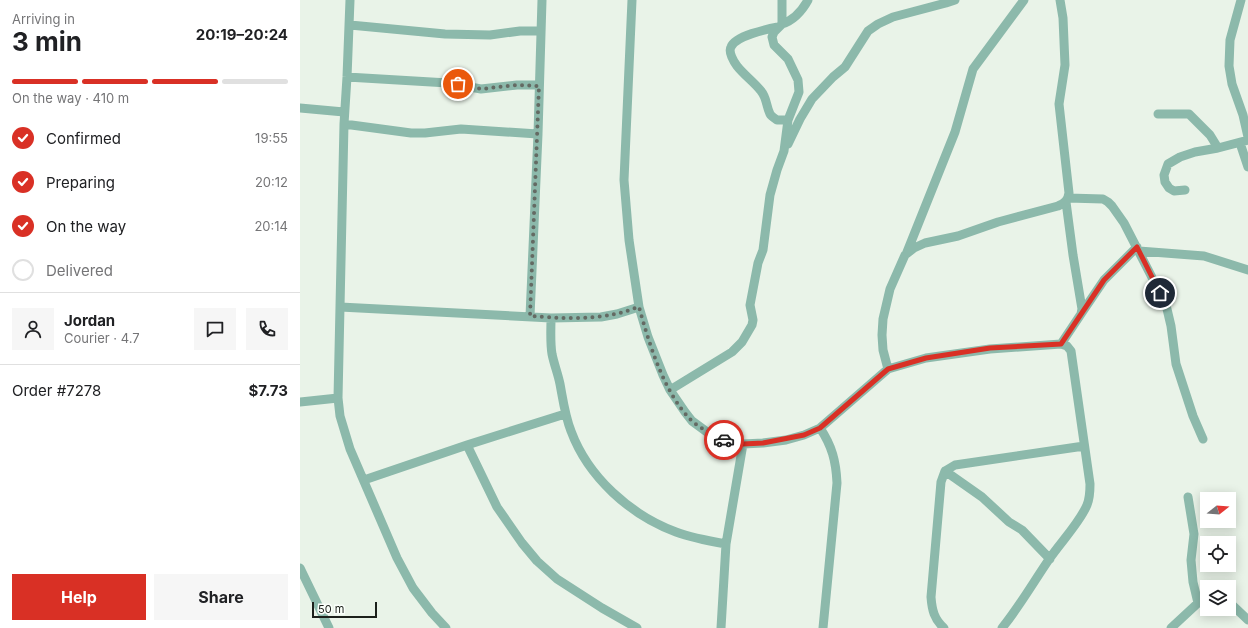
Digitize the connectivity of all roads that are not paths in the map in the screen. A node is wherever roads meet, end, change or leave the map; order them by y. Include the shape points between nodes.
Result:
1 (350, 0) edge
2 (542, 0) edge
3 (632, 0) edge
4 (782, 0) edge
5 (808, 0) edge
6 (955, 0) edge
7 (1024, 0) edge
8 (1060, 0) edge
9 (1241, 0) edge
10 (350, 24) junction
11 (780, 26) junction
12 (541, 31) junction
13 (347, 77) junction
14 (539, 86) junction
15 (300, 108) edge
16 (344, 112) junction
17 (1158, 114) dead end
18 (788, 120) junction
19 (344, 124) junction
20 (538, 134) junction
21 (1248, 137) edge
22 (1244, 142) edge
23 (1218, 148) junction
24 (784, 151) junction
25 (1248, 167) edge
26 (1185, 190) dead end
27 (1067, 200) junction
28 (1138, 249) junction
29 (905, 256) junction
30 (1248, 270) edge
31 (340, 307) junction
32 (639, 307) junction
33 (1082, 314) junction
34 (530, 316) junction
35 (551, 318) junction
36 (1061, 344) junction
37 (888, 369) junction
38 (670, 390) junction
39 (338, 398) junction
40 (300, 402) edge
41 (565, 414) junction
42 (820, 428) junction
43 (1204, 439) dead end
44 (743, 444) junction
45 (467, 445) junction
46 (1084, 446) junction
47 (945, 471) junction
48 (364, 480) junction
49 (1188, 497) dead end
50 (726, 544) junction
51 (1050, 559) junction
52 (300, 568) edge
53 (1198, 603) joint
54 (1236, 609) edge
55 (1248, 620) edge
56 (329, 628) edge
57 (446, 628) edge
58 (637, 628) edge
59 (721, 628) edge
60 (823, 628) edge
61 (944, 628) edge
62 (1002, 628) edge
63 (1171, 628) edge

1 - 10 street
2 - 12 street
3 - 32 street via 624,180 629,240
4 - 11 street
5 - 11 street via 791,20
6 - 24 street via 893,17 868,31 845,67 812,99
7 - 29 street via 973,69 953,139
8 - 27 street via 1065,65 1059,104 1069,193
9 - 21 street via 1230,40 1229,66
10 - 12 street via 452,34 490,35
10 - 13 street
11 - 18 street via 772,37 774,45 788,59 799,86
11 - 18 street via 744,37 731,45 730,49 731,57 737,66 765,97 770,114 776,120
12 - 14 street
13 - 14 street via 448,83 481,89 517,85
13 - 16 street
14 - 20 street
15 - 16 street
16 - 19 street
17 - 23 street via 1189,114 1210,135
18 - 24 street
19 - 20 street via 411,133 462,129
19 - 31 street
20 - 34 street
22 - 23 street
22 - 25 street
23 - 26 street via 1195,152 1168,164 1164,175 1168,188 1174,191
24 - 38 street via 770,195 763,250 750,305 752,325 742,342 732,352
27 - 28 street via 1097,198 1108,202 1124,223
27 - 29 street via 1058,206 958,236 925,243
27 - 33 street via 1072,255
28 - 30 street via 1204,256
28 - 33 street via 1104,280
28 - 43 street via 1167,309 1176,364 1193,416
29 - 37 street via 890,289 883,319 883,350
31 - 34 street
31 - 39 street
32 - 35 street via 601,317
32 - 38 street via 658,365
33 - 36 street
34 - 35 street
35 - 41 street via 552,356
36 - 37 street via 990,348 926,358
36 - 46 street via 1067,346 1073,357
37 - 42 street
38 - 44 street via 692,421 706,432
39 - 40 street
39 - 48 street via 340,416 350,449
41 - 45 street
41 - 50 street via 580,452 612,493 634,509 675,532
42 - 44 street via 786,440
42 - 60 street via 833,453 837,483
44 - 50 street
45 - 48 street
45 - 58 street via 497,507 537,561 562,582
46 - 47 street via 955,465
46 - 51 street via 1090,484 1088,504
47 - 51 street via 1022,530
47 - 61 street via 941,482 931,597 932,613
48 - 57 street via 397,558 413,588
49 - 53 street via 1194,534 1192,575
50 - 59 street
51 - 62 street
52 - 56 street
53 - 63 street
54 - 55 street

